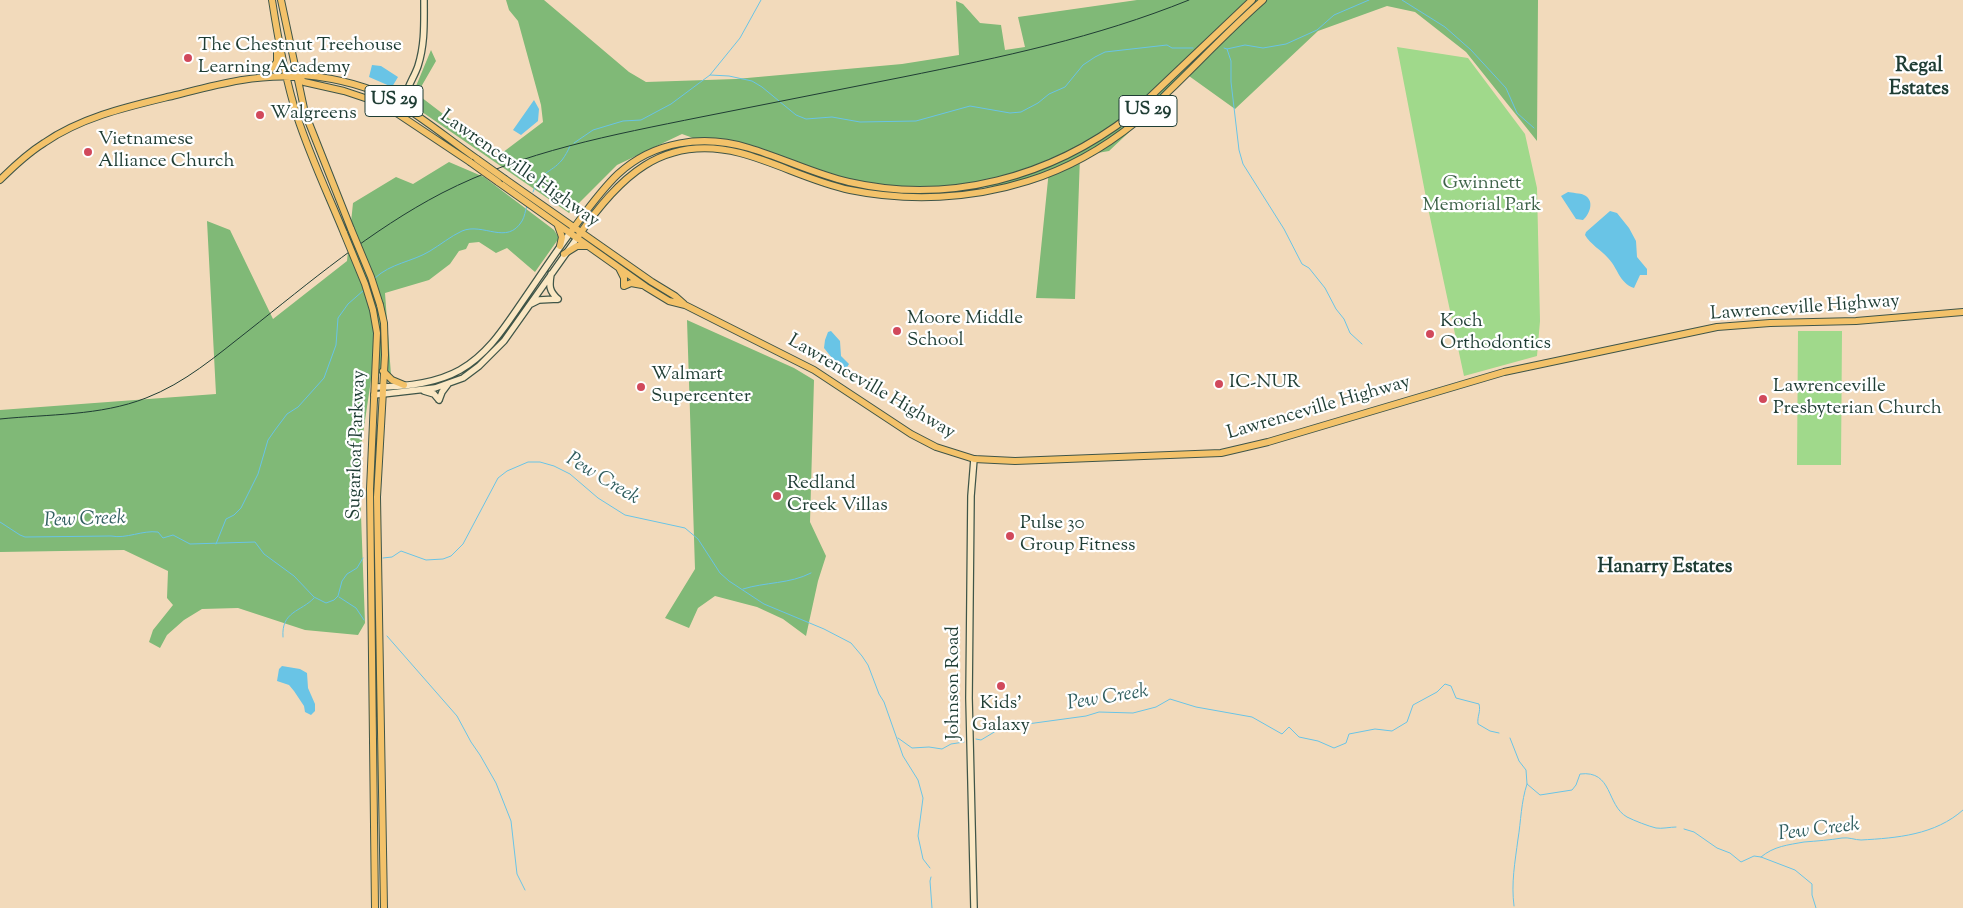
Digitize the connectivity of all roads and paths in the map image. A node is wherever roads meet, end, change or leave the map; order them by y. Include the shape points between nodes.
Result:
1 (272, 0) edge
2 (281, 0) edge
3 (424, 0) edge
4 (1252, 0) edge
5 (1263, 0) edge
6 (278, 40) junction
7 (286, 76) junction
8 (264, 77) junction
9 (297, 77) junction
10 (320, 85) junction
11 (406, 92) junction
12 (394, 101) junction
13 (302, 102) junction
14 (408, 110) junction
15 (661, 148) junction
16 (664, 155) junction
17 (781, 160) junction
18 (779, 167) junction
19 (0, 180) edge
20 (893, 189) junction
21 (892, 197) junction
22 (586, 212) junction
23 (589, 220) junction
24 (560, 222) junction
25 (576, 232) junction
26 (598, 244) junction
27 (560, 246) junction
28 (589, 246) junction
29 (564, 254) junction
30 (619, 267) junction
31 (551, 272) junction
32 (646, 287) junction
33 (685, 305) junction
34 (528, 306) junction
35 (1963, 312) edge
36 (383, 371) junction
37 (448, 383) junction
38 (404, 385) junction
39 (375, 387) junction
40 (382, 387) junction
41 (422, 391) junction
42 (374, 395) junction
43 (382, 395) junction
44 (974, 459) junction
45 (376, 908) edge
46 (384, 908) edge
47 (974, 908) edge

1 - 6 main road, Sugarloaf Parkway
2 - 9 main road, Sugarloaf Parkway
3 - 11 main road via 425,38 418,67
4 - 20 main road, US 29 via 1131,116 1066,157 1028,173 986,184 936,190
5 - 21 main road, US 29 via 1137,122 1070,164 1029,181 970,194
6 - 7 main road, Sugarloaf Parkway
6 - 8 main road via 277,62
7 - 8 main road, Lawrenceville Highway / US 29
7 - 9 main road, Lawrenceville Highway / US 29
7 - 39 main road, Sugarloaf Parkway, bridge via 303,132 366,284 377,333
8 - 19 main road, Lawrenceville Highway / US 29 via 229,82 95,117 44,142
9 - 10 main road, Lawrenceville Highway / US 29
9 - 12 main road, Lawrenceville Highway / US 29 via 314,76 347,82
9 - 13 main road, Sugarloaf Parkway
10 - 13 main road via 309,87
10 - 24 main road, Lawrenceville Highway / US 29, bridge via 357,95 398,114
11 - 12 main road
11 - 14 main road
12 - 14 main road, Lawrenceville Highway / US 29
13 - 36 main road, Sugarloaf Parkway, bridge via 380,305 384,331
14 - 24 main road, Lawrenceville Highway / US 29, bridge
15 - 16 main road
15 - 17 main road, US 29 via 689,141 718,141 751,148
15 - 22 main road, US 29 via 617,175
16 - 18 main road, US 29 via 681,150 721,149
16 - 23 main road, US 29 via 625,179
17 - 18 main road
17 - 20 main road, US 29 via 850,182
18 - 21 main road, US 29 via 839,187
20 - 21 main road
22 - 24 main road
22 - 25 main road
23 - 25 main road, US 29
23 - 26 main road via 590,231
24 - 25 main road, Lawrenceville Highway / US 29
24 - 27 main road
25 - 26 main road, Lawrenceville Highway
25 - 27 main road
25 - 28 main road, Lawrenceville Highway
25 - 29 main road
26 - 33 main road, Lawrenceville Highway
27 - 38 main road via 498,337 481,355 448,376
28 - 29 main road via 577,246
28 - 30 main road, Lawrenceville Highway
29 - 31 main road
30 - 32 main road, Lawrenceville Highway
30 - 32 main road via 624,286 631,283
31 - 34 main road
31 - 34 main road via 549,286 558,299 539,300
32 - 33 main road, Lawrenceville Highway via 669,301
33 - 44 main road, Lawrenceville Highway via 814,370 925,442
34 - 37 main road via 494,353 462,378
35 - 44 main road, Lawrenceville Highway via 1716,327 1504,372 1221,453 1015,461
36 - 38 main road
36 - 40 main road, Sugarloaf Parkway
37 - 41 main road
37 - 41 main road via 439,400 434,394
38 - 40 main road
39 - 40 main road
39 - 42 main road, Sugarloaf Parkway
40 - 43 main road, Sugarloaf Parkway
41 - 43 main road
42 - 43 main road
42 - 45 main road, Sugarloaf Parkway via 370,489
43 - 46 main road, Sugarloaf Parkway via 377,497
44 - 47 main road, Johnson Road via 969,698

